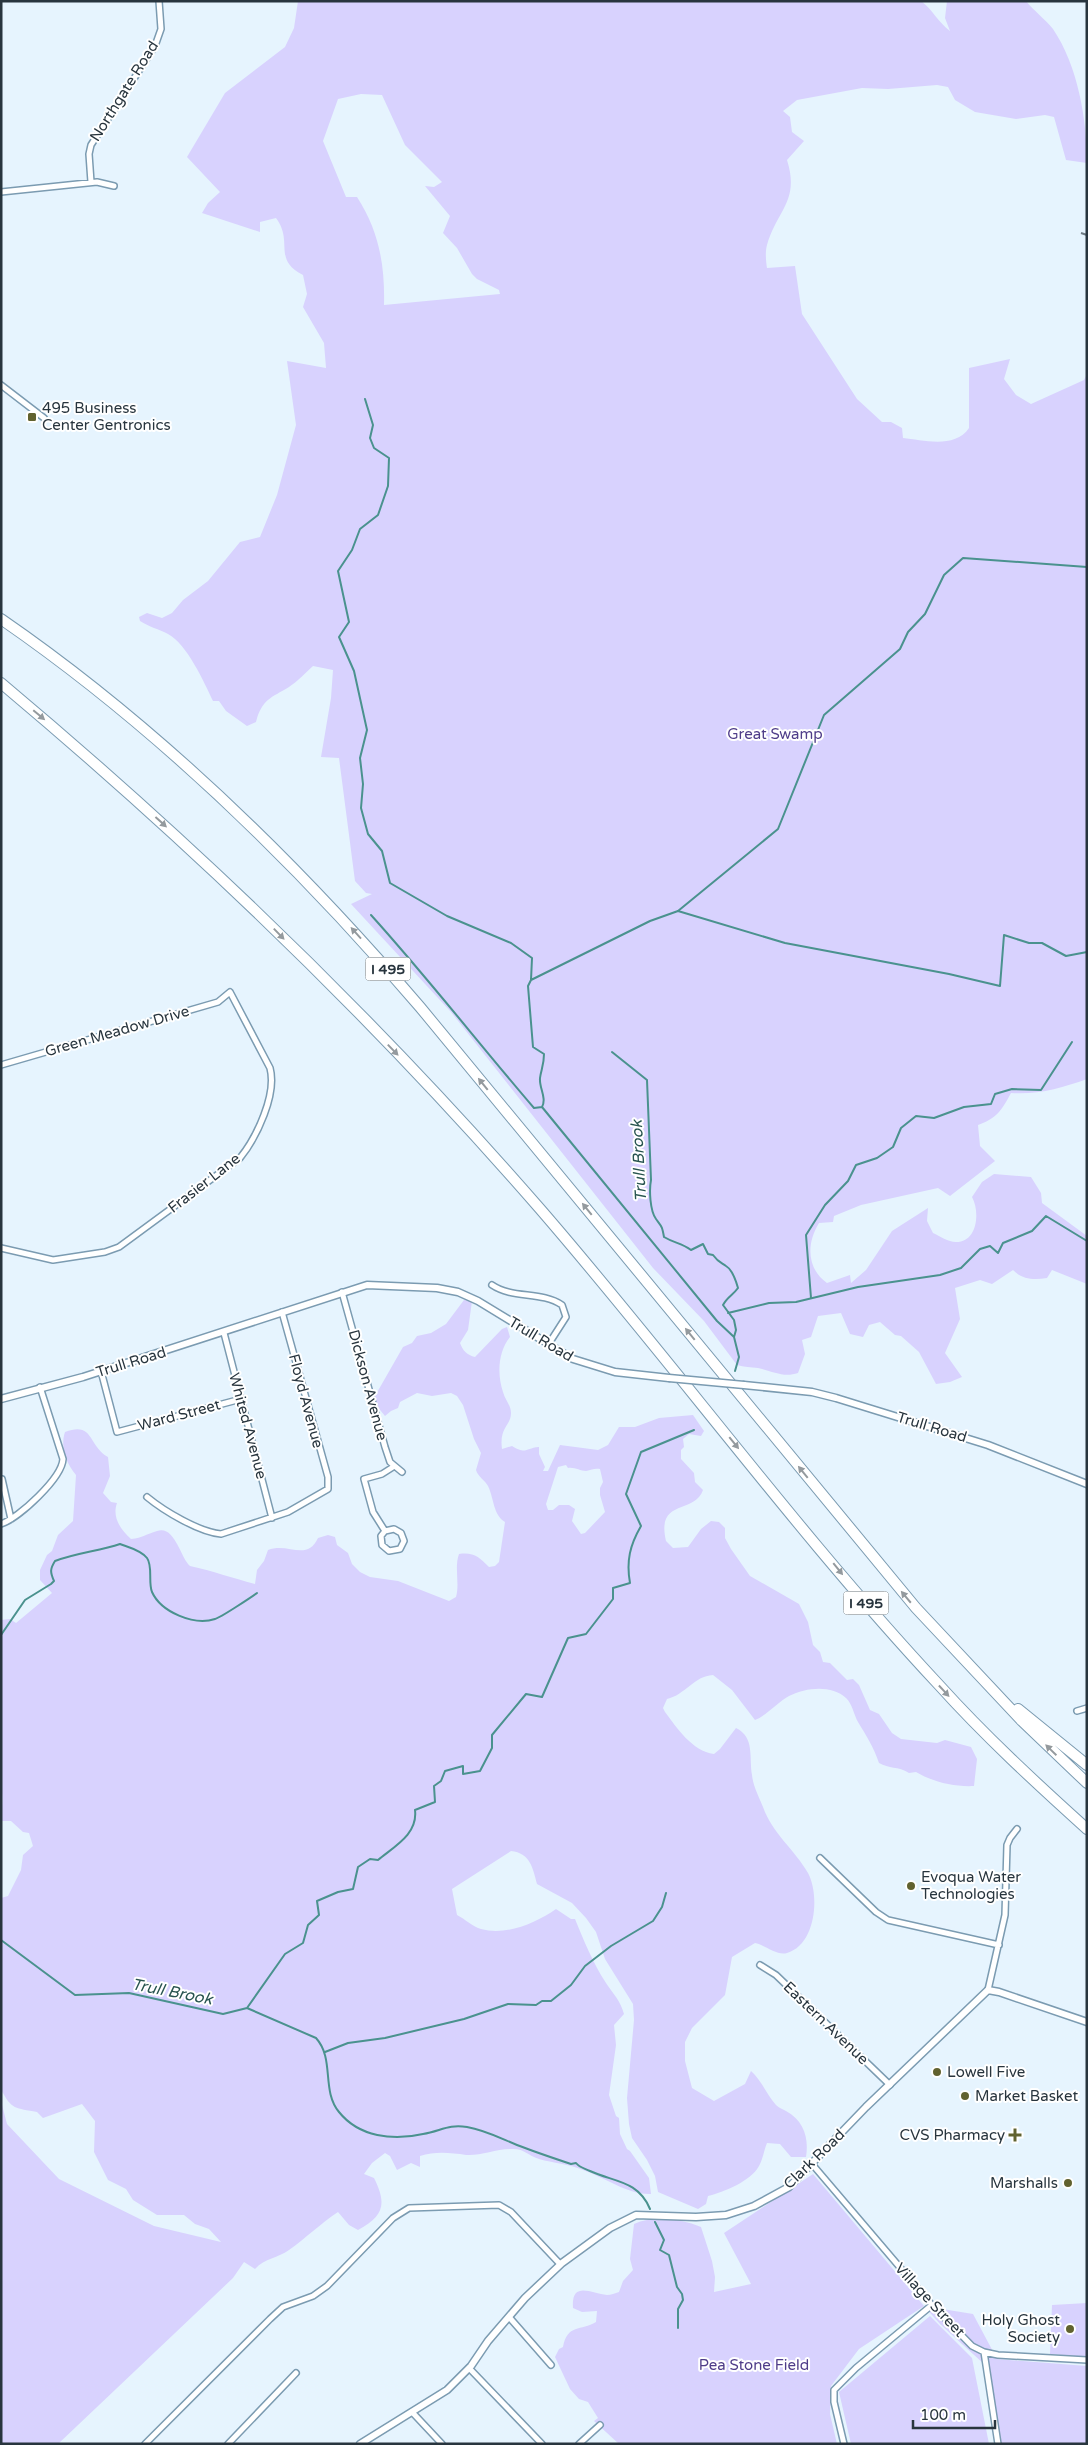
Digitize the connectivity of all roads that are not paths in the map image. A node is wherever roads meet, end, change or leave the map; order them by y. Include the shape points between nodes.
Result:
1 (159, 1) edge
2 (91, 182) junction
3 (114, 186) dead end
4 (1, 192) edge
5 (1, 385) edge
6 (44, 418) dead end
7 (1, 619) edge
8 (1, 683) edge
9 (230, 992) joint
10 (1, 1065) edge
11 (1, 1248) edge
12 (492, 1285) dead end
13 (342, 1292) junction
14 (282, 1312) junction
15 (224, 1333) junction
16 (548, 1345) junction
17 (101, 1371) junction
18 (40, 1387) junction
19 (1, 1399) edge
20 (241, 1399) junction
21 (393, 1467) junction
22 (402, 1472) dead end
23 (2, 1480) edge
24 (1087, 1484) edge
25 (146, 1497) dead end
26 (272, 1518) junction
27 (11, 1519) junction
28 (1, 1524) edge
29 (385, 1531) junction
30 (938, 1634) junction
31 (1087, 1708) edge
32 (1077, 1711) dead end
33 (1087, 1765) edge
34 (1087, 1783) edge
35 (1042, 1789) junction
36 (1017, 1829) dead end
37 (1087, 1829) edge
38 (1087, 1836) edge
39 (820, 1858) dead end
40 (999, 1945) junction
41 (760, 1965) dead end
42 (988, 1990) junction
43 (1087, 2022) edge
44 (890, 2085) junction
45 (812, 2164) junction
46 (560, 2264) junction
47 (932, 2305) junction
48 (509, 2317) junction
49 (984, 2352) junction
50 (1087, 2360) edge
51 (551, 2365) dead end
52 (469, 2368) junction
53 (296, 2374) dead end
54 (412, 2412) junction
55 (600, 2425) dead end
56 (145, 2444) edge
57 (228, 2444) edge
58 (360, 2444) edge
59 (442, 2444) edge
60 (542, 2444) edge
61 (579, 2444) edge
62 (844, 2444) edge
63 (998, 2444) edge

1 - 2 street, Northgate Road via 161,29 155,46 90,147
2 - 3 street
2 - 4 street
5 - 6 street
30 -> 7 highway, I 495 via 427,1015 344,920 266,839 173,753
8 -> 35 highway, I 495 via 154,815 252,907 443,1101 549,1220 893,1635
9 - 10 street, Green Meadow Drive via 218,1002
9 - 11 street, Frasier Lane via 270,1068 273,1081 251,1142 240,1158 112,1250 53,1260
12 - 16 street via 504,1292 562,1305 566,1317
13 - 14 street, Trull Road
13 - 16 street, Trull Road via 372,1285 452,1290 478,1301
13 - 21 street, Dickson Avenue via 384,1447
14 - 15 street, Trull Road
14 - 26 street, Floyd Avenue via 328,1477 328,1489 303,1505
15 - 17 street, Trull Road
15 - 20 street, Whited Avenue
16 - 24 street, Trull Road, bridge via 573,1359 603,1369 831,1397 988,1445
17 - 18 street, Trull Road
17 - 20 street, Ward Street via 117,1432
18 - 19 street, Trull Road
18 - 27 street via 63,1462 55,1478
20 - 26 street, Whited Avenue
21 - 22 street
21 - 29 street via 364,1480 372,1512
23 - 27 street
25 - 26 street via 212,1533 228,1532
27 - 28 street
29 - 29 street via 381,1539 384,1548 392,1552 400,1549 404,1541 402,1533 394,1529
30 - 33 highway via 1035,1724
34 -> 30 highway, I 495
31 - 32 street
35 - 37 highway, I 495
35 - 38 highway
36 - 40 street via 1008,1840 1006,1851 1005,1915
39 - 40 street via 888,1920
40 - 42 street
41 - 44 street, Eastern Avenue via 776,1975
42 - 43 street
42 - 44 street, Clark Road
44 - 45 street, Clark Road
45 - 46 street, Clark Road via 789,2186 754,2206 726,2215 696,2218 636,2216 603,2232
45 - 47 street, Village Street
46 - 48 street, Clark Road
46 - 56 street via 511,2212 499,2205 409,2208 393,2218 327,2286 313,2296 283,2307
47 - 49 street, Village Street via 972,2346
47 - 62 street via 834,2390
48 - 51 street
48 - 52 street, Clark Road
49 - 50 street
49 - 63 street
52 - 54 street, Clark Road via 446,2390
52 - 60 street
53 - 57 street
54 - 58 street, Clark Road
54 - 59 street
55 - 61 street

